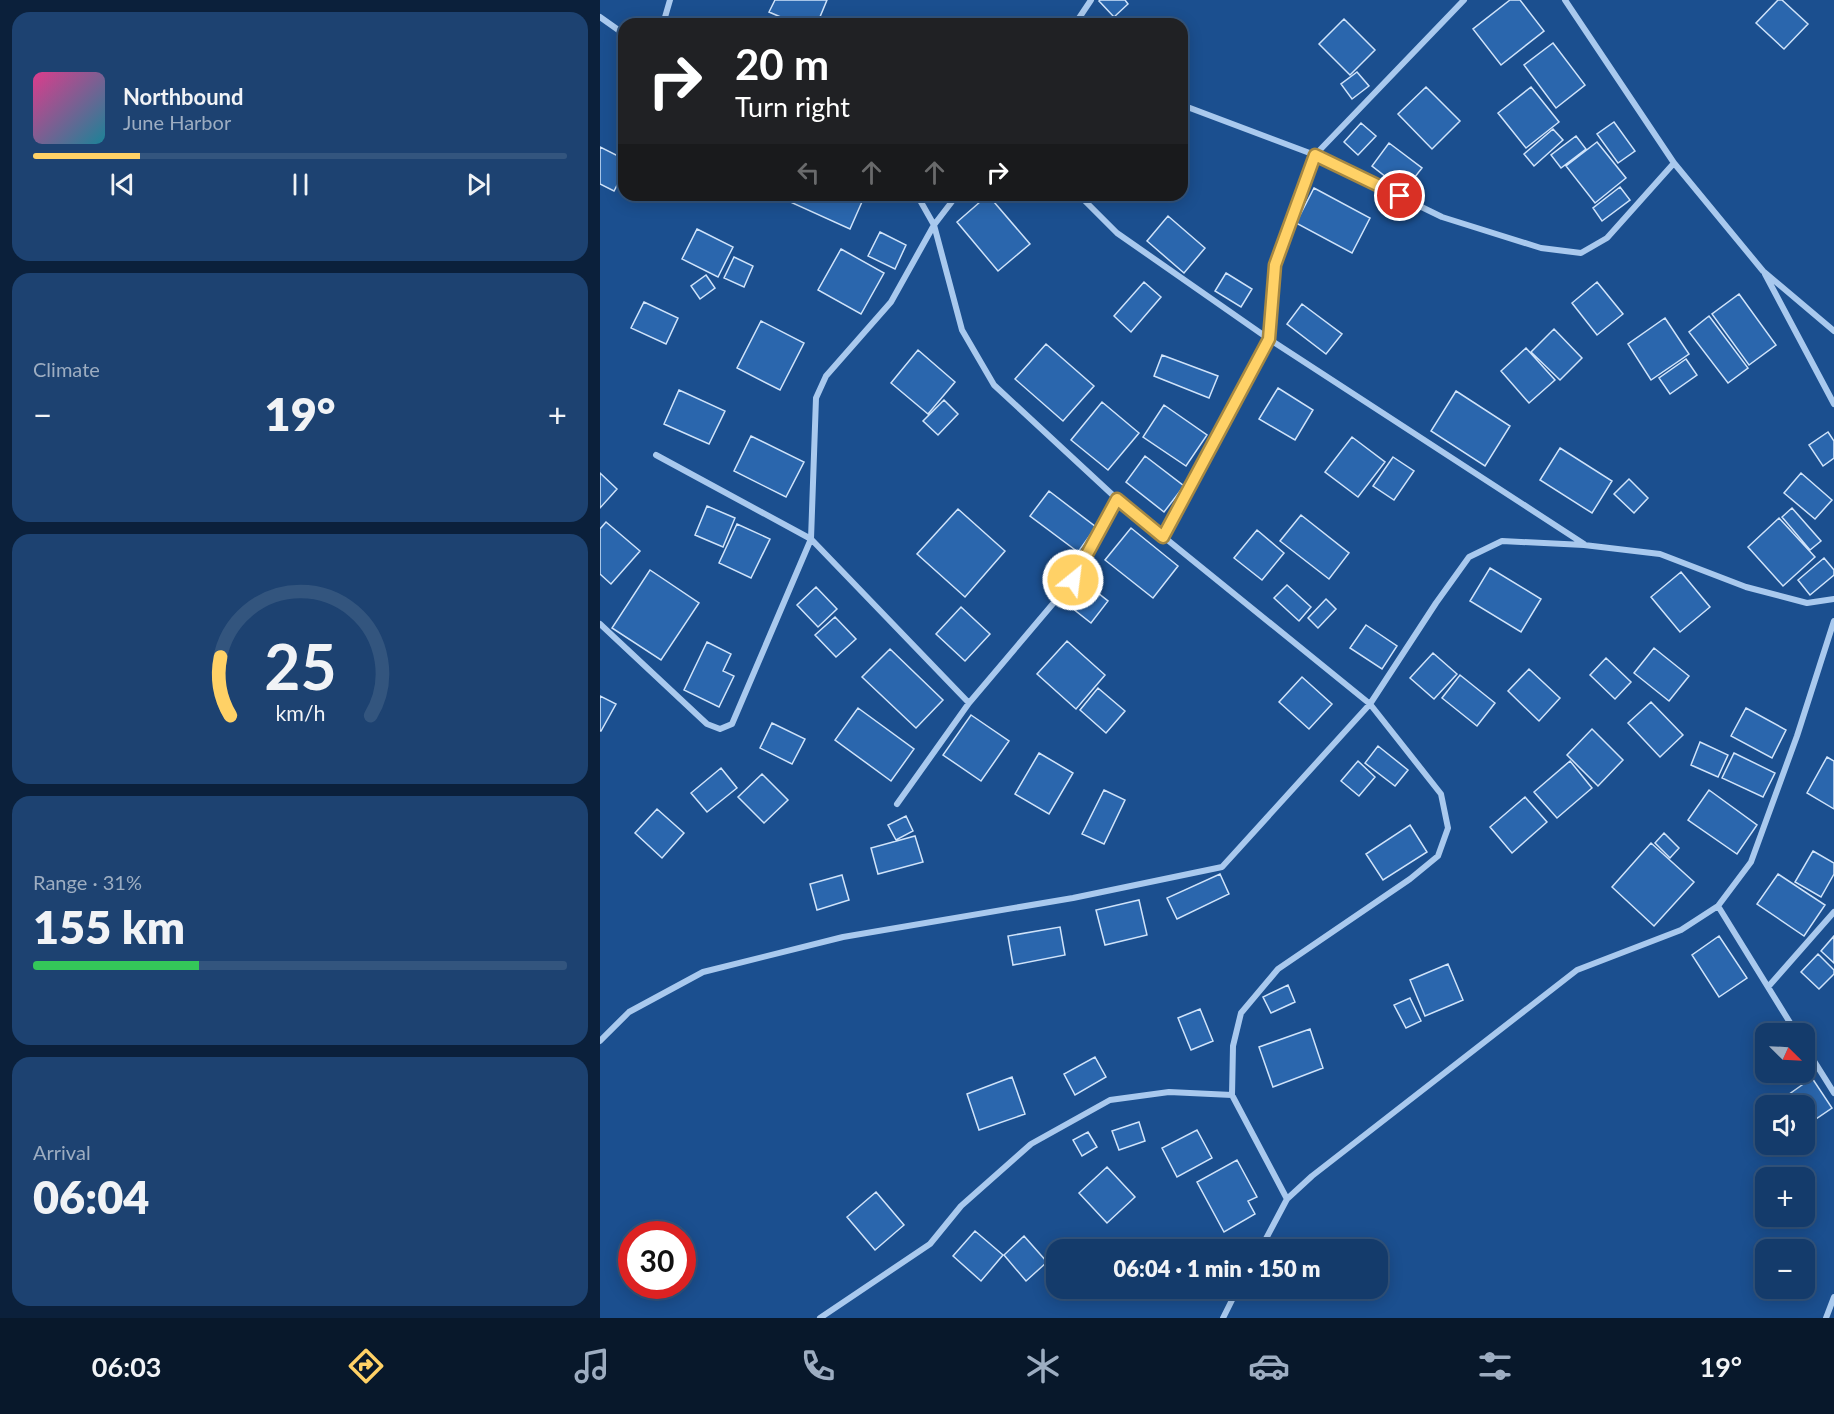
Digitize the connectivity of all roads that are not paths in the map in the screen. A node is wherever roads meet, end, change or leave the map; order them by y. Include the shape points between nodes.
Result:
1 (670, 0) edge
2 (1091, 0) edge
3 (1464, 0) edge
4 (1565, 0) edge
5 (600, 17) edge
6 (665, 18) edge
7 (1079, 18) edge
8 (618, 30) edge
9 (1188, 107) edge
10 (1315, 155) junction
11 (1674, 163) junction
12 (920, 201) edge
13 (952, 201) edge
14 (1085, 201) edge
15 (934, 225) junction
16 (1763, 271) junction
17 (1834, 331) edge
18 (1269, 339) junction
19 (1834, 404) edge
20 (656, 455) dead end
21 (1117, 499) junction
22 (1163, 537) junction
23 (811, 539) junction
24 (1584, 544) junction
25 (1834, 599) edge
26 (1834, 621) edge
27 (600, 624) edge
28 (969, 703) junction
29 (1370, 704) junction
30 (897, 804) dead end
31 (1718, 906) junction
32 (1834, 912) edge
33 (1768, 987) junction
34 (1790, 1023) edge
35 (600, 1041) edge
36 (1815, 1062) edge
37 (1834, 1092) edge
38 (1232, 1095) junction
39 (1287, 1199) junction
40 (1266, 1239) edge
41 (1834, 1297) edge
42 (1233, 1299) edge
43 (820, 1318) edge
44 (1222, 1318) edge
45 (1826, 1318) edge

1 - 6 street
2 - 7 street
3 - 10 street
4 - 11 street
5 - 8 street
9 - 10 street
10 - 11 street via 1442,217 1541,248 1581,253 1607,238
10 - 18 street via 1275,265
11 - 16 street
12 - 15 street
13 - 15 street
14 - 18 street via 1117,233
15 - 21 street via 962,330 994,385
15 - 23 street via 891,302 825,376 816,398
16 - 17 street
16 - 19 street
18 - 22 street
18 - 24 street
20 - 23 street
21 - 22 street
21 - 28 street via 1073,580
22 - 29 street
23 - 27 street via 732,724 720,729 707,724
23 - 28 street
24 - 25 street via 1660,554 1746,587 1807,603
24 - 29 street via 1502,541 1469,556
26 - 31 street via 1751,862
28 - 30 street
29 - 35 street via 1222,867 1073,898 843,937 703,972 628,1012
29 - 38 street via 1441,794 1448,828 1438,856 1278,969 1241,1013 1233,1046
31 - 33 street
31 - 39 street via 1680,930 1577,970
32 - 33 street
33 - 34 street
36 - 37 street
38 - 39 street
38 - 43 street via 1169,1092 1110,1100 1031,1144 961,1206 930,1244
39 - 40 street
41 - 45 street
42 - 44 street

